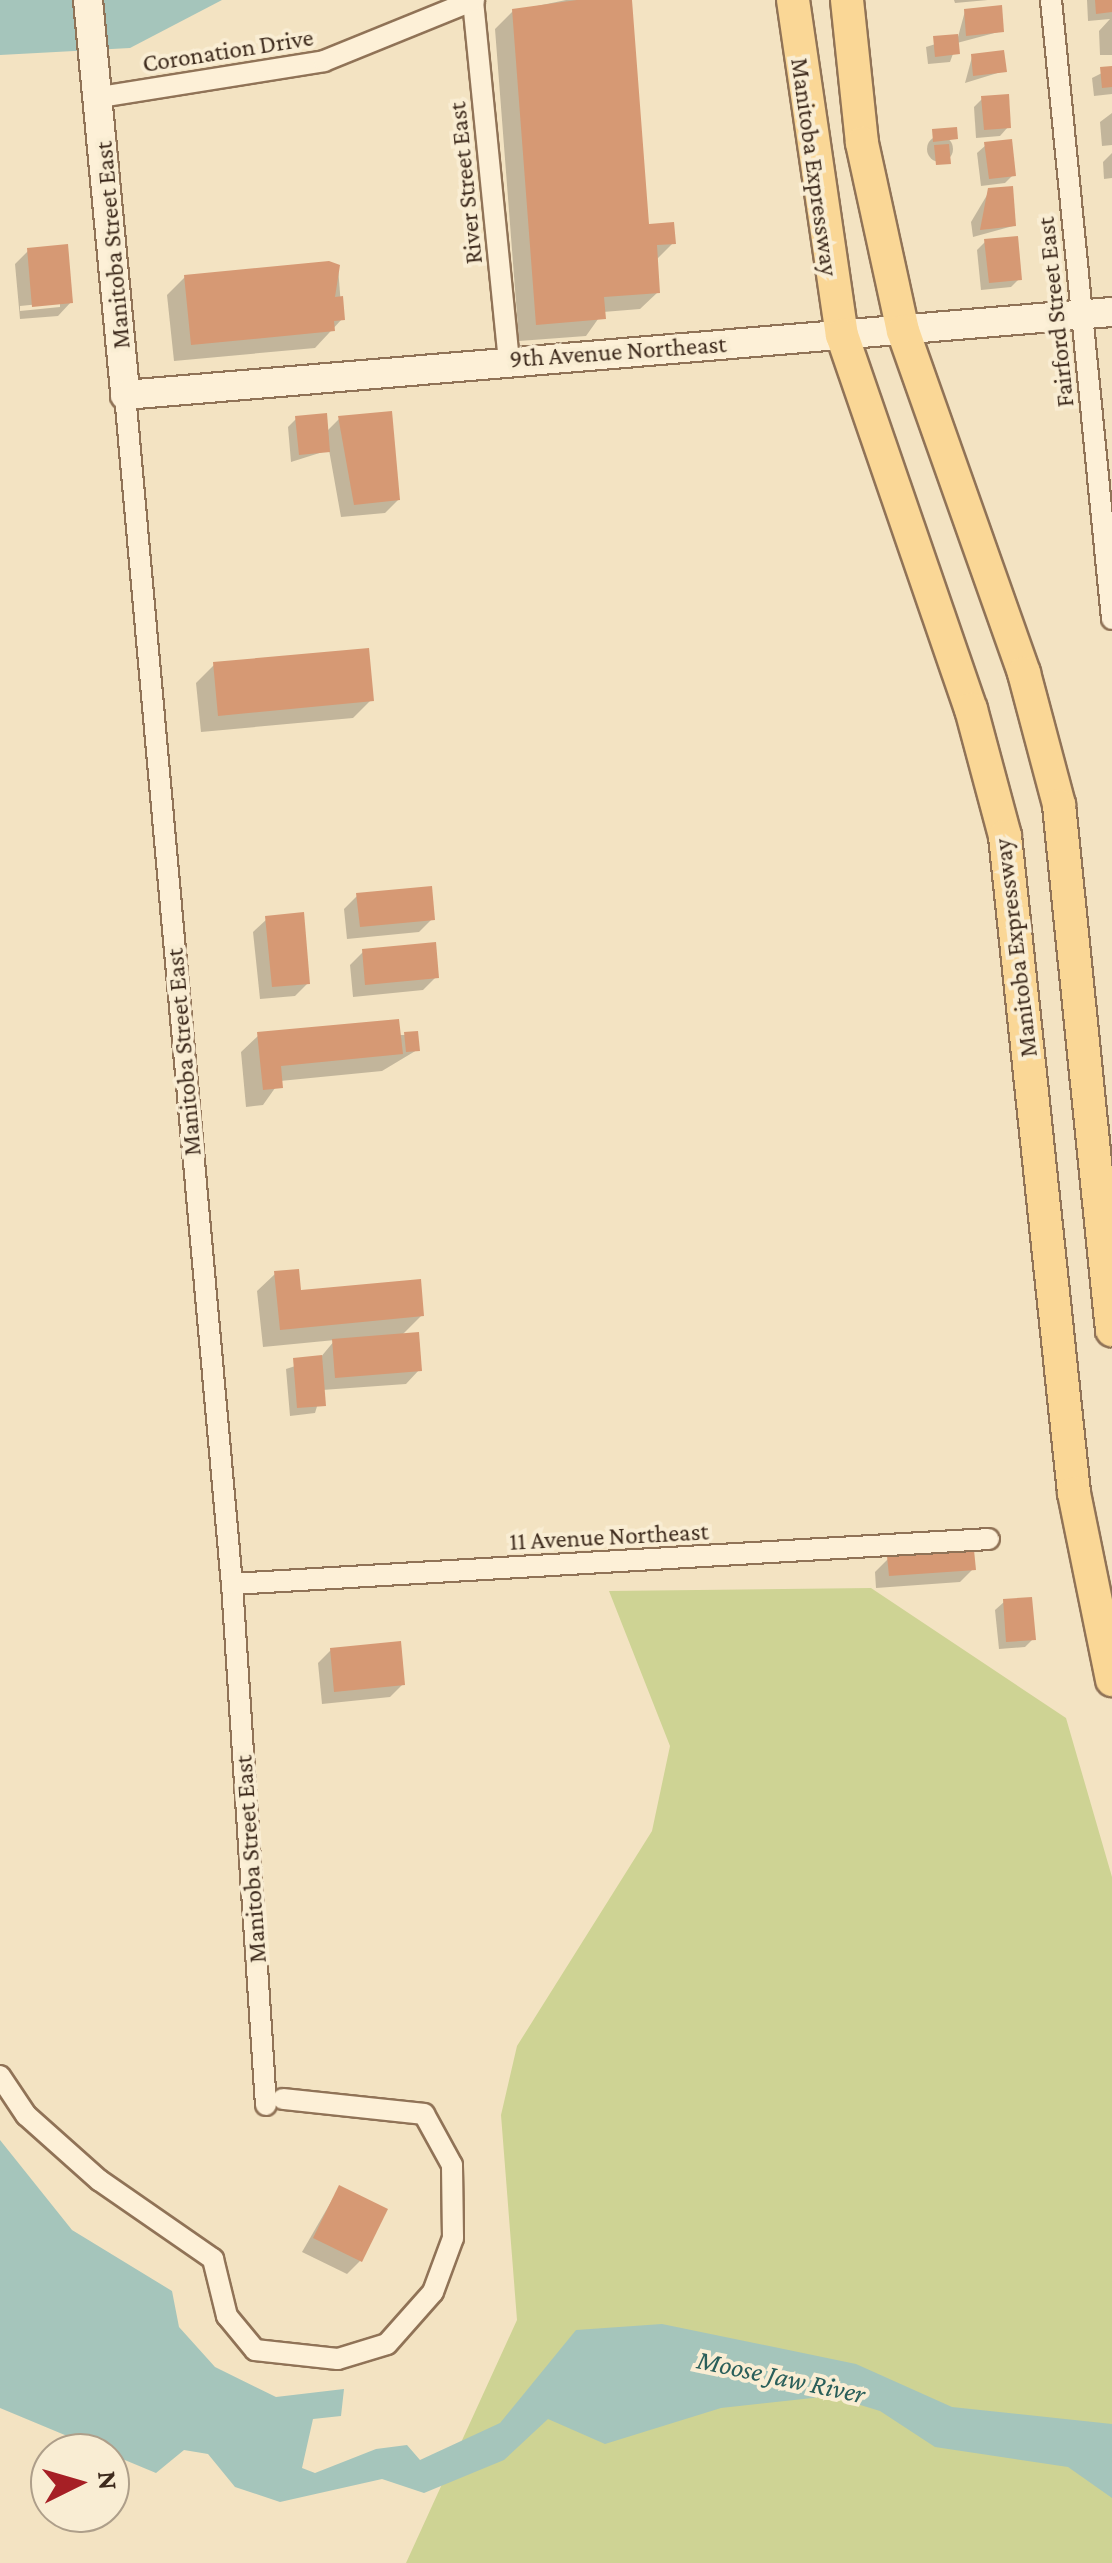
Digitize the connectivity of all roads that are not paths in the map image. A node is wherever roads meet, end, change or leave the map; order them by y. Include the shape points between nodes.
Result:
1 (88, 0) edge
2 (474, 0) edge
3 (792, 0) edge
4 (848, 0) edge
5 (1051, 0) edge
6 (100, 97) junction
7 (1112, 312) edge
8 (1081, 315) junction
9 (903, 331) junction
10 (842, 335) junction
11 (509, 360) junction
12 (125, 396) junction
13 (1112, 619) edge
14 (1112, 1330) edge
15 (989, 1540) dead end
16 (232, 1584) junction
17 (1112, 1680) edge
18 (0, 2076) edge

1 - 6 street, Manitoba Street East
2 - 6 street, Coronation Drive via 324,62
2 - 11 street, River Street East
3 - 10 main road, Manitoba Expressway
4 - 9 main road, Manitoba Expressway via 862,143
5 - 8 street, Fairford Street East
6 - 12 street, Manitoba Street East
7 - 8 street, 9th Avenue Northeast
8 - 9 street, 9th Avenue Northeast
8 - 13 street, Fairford Street East
9 - 10 street, 9th Avenue Northeast
9 - 14 main road, Manitoba Expressway via 1024,673 1058,805
10 - 11 street, 9th Avenue Northeast
10 - 17 main road, Manitoba Expressway via 972,709 1004,836 1056,1352
11 - 12 street, 9th Avenue Northeast
12 - 16 street, Manitoba Street East
15 - 16 street, 11 Avenue Northeast
16 - 18 street, Manitoba Street East via 275,2102 424,2114 452,2165 453,2238 432,2292 387,2344 338,2359 255,2350 227,2316 213,2259 100,2180 26,2115

